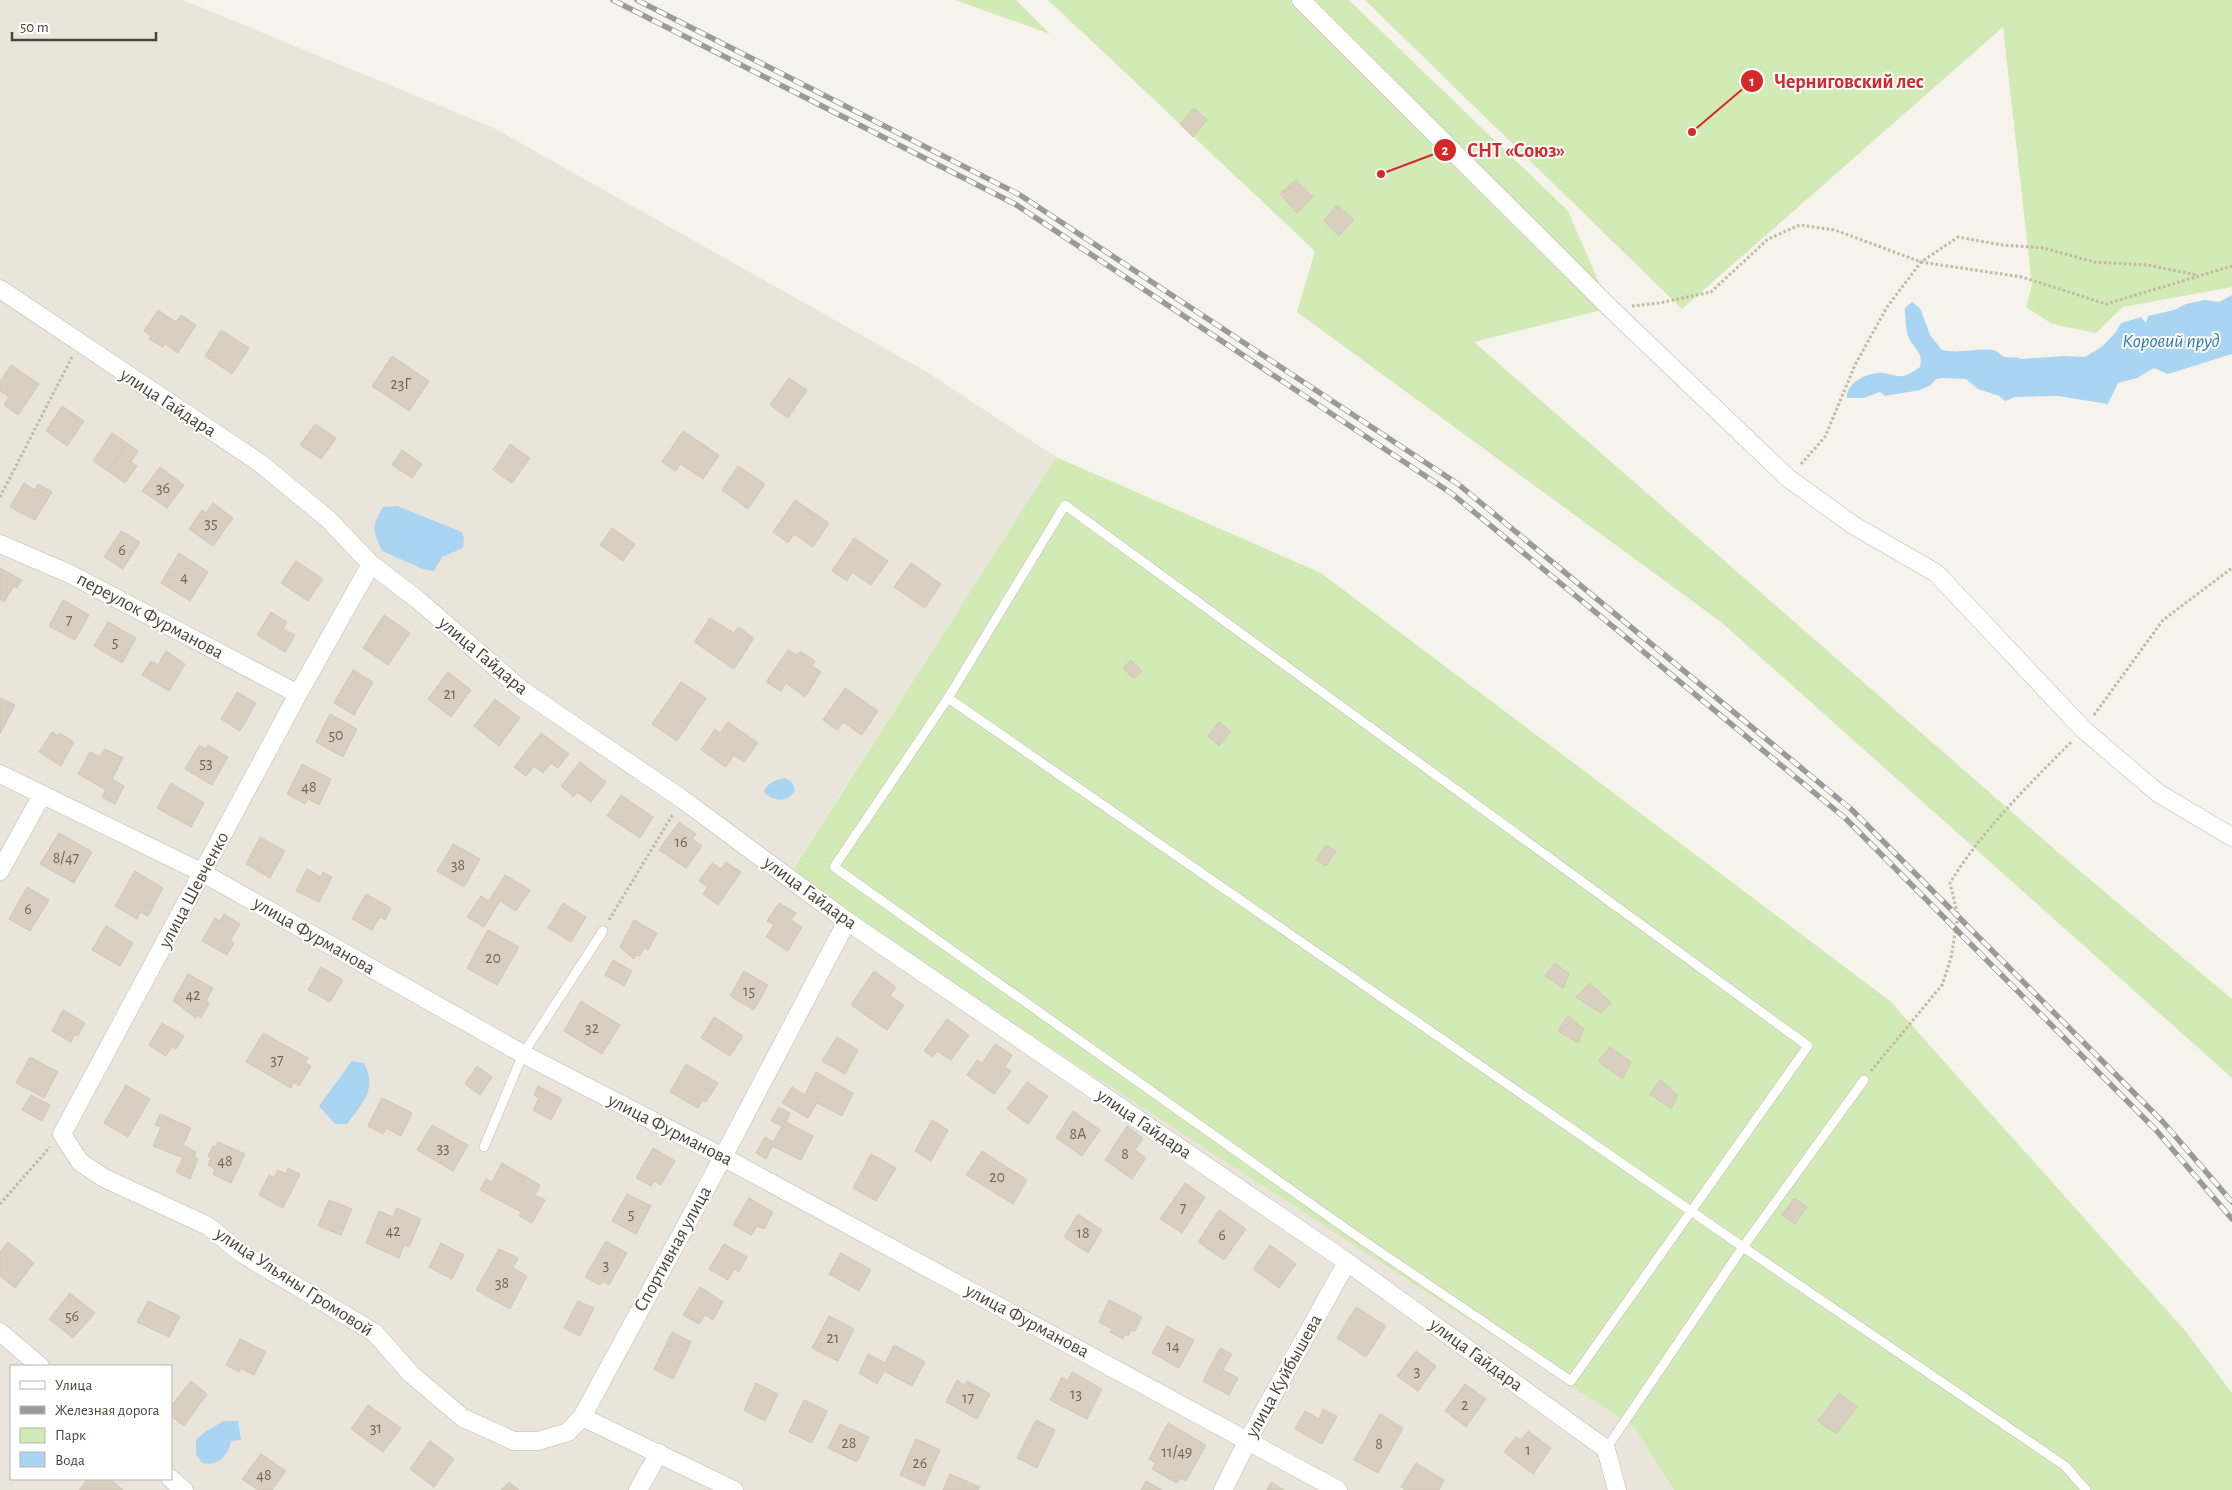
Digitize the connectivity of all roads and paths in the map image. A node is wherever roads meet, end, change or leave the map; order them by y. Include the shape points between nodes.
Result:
1 (1300, 0) edge
2 (1921, 262) junction
3 (2232, 266) edge
4 (2198, 276) junction
5 (0, 289) edge
6 (1610, 308) junction
7 (79, 344) junction
8 (1788, 478) junction
9 (0, 497) edge
10 (0, 544) edge
11 (371, 564) junction
12 (2232, 568) edge
13 (298, 694) junction
14 (948, 698) junction
15 (2084, 730) junction
16 (0, 774) edge
17 (42, 795) junction
18 (682, 799) junction
19 (2232, 837) edge
20 (0, 870) edge
21 (203, 872) junction
22 (847, 921) junction
23 (603, 931) joint
24 (523, 1054) junction
25 (1864, 1080) joint
26 (62, 1134) junction
27 (484, 1147) dead end
28 (723, 1157) junction
29 (0, 1204) edge
30 (1692, 1212) junction
31 (1743, 1247) junction
32 (1347, 1262) junction
33 (0, 1332) edge
34 (39, 1365) edge
35 (582, 1417) junction
36 (1248, 1440) junction
37 (1606, 1449) junction
38 (659, 1453) junction
39 (172, 1480) edge
40 (184, 1490) edge
41 (638, 1490) edge
42 (734, 1490) edge
43 (1223, 1490) edge
44 (1338, 1490) edge
45 (1617, 1490) edge
46 (2086, 1490) edge

1 - 6 street
2 - 4 path via 2022,277 2106,304
2 - 4 path via 1958,237 2044,248 2094,262 2148,266
2 - 6 path via 1835,230 1800,225 1768,239 1712,292
2 - 8 path via 1887,307 1855,364 1825,437
3 - 4 path
5 - 7 street, улица Гайдара
6 - 8 street
7 - 9 path
7 - 11 street, улица Гайдара via 260,463 328,519
8 - 15 street via 1853,525 1936,573
10 - 13 street, переулок Фурманова via 70,574
11 - 13 street, улица Шевченко
11 - 18 street, улица Гайдара via 522,690
12 - 15 path via 2163,620
13 - 21 street, улица Шевченко
14 - 30 lane
14 - 30 lane via 834,867 1355,1235 1571,1381
14 - 30 lane via 1064,505 1808,1046
15 - 19 street via 2158,793
15 - 25 path via 1984,835 1963,862 1950,883 1958,916 1951,958 1942,985
16 - 17 street, улица Фурманова
17 - 20 street
17 - 21 street, улица Фурманова
18 - 22 street, улица Гайдара via 791,872
18 - 23 path
21 - 24 street, улица Фурманова
21 - 26 street, улица Шевченко
22 - 28 street, Спортивная улица
22 - 32 street, улица Гайдара
23 - 24 lane
24 - 27 lane
24 - 28 street, улица Фурманова
25 - 31 lane
26 - 29 path
26 - 35 street, улица Ульяны Громовой via 80,1162 104,1178 208,1226 241,1253 375,1333 411,1374 463,1418 514,1441 538,1441 568,1432
28 - 35 street, Спортивная улица
28 - 36 street, улица Фурманова
30 - 31 lane
31 - 37 lane
31 - 46 lane via 2065,1466
32 - 36 street, улица Куйбышева
32 - 37 street, улица Гайдара
33 - 34 street
35 - 38 street
36 - 43 street, улица Куйбышева
36 - 44 street, улица Фурманова
37 - 45 street
38 - 41 street
38 - 42 street
39 - 40 street

